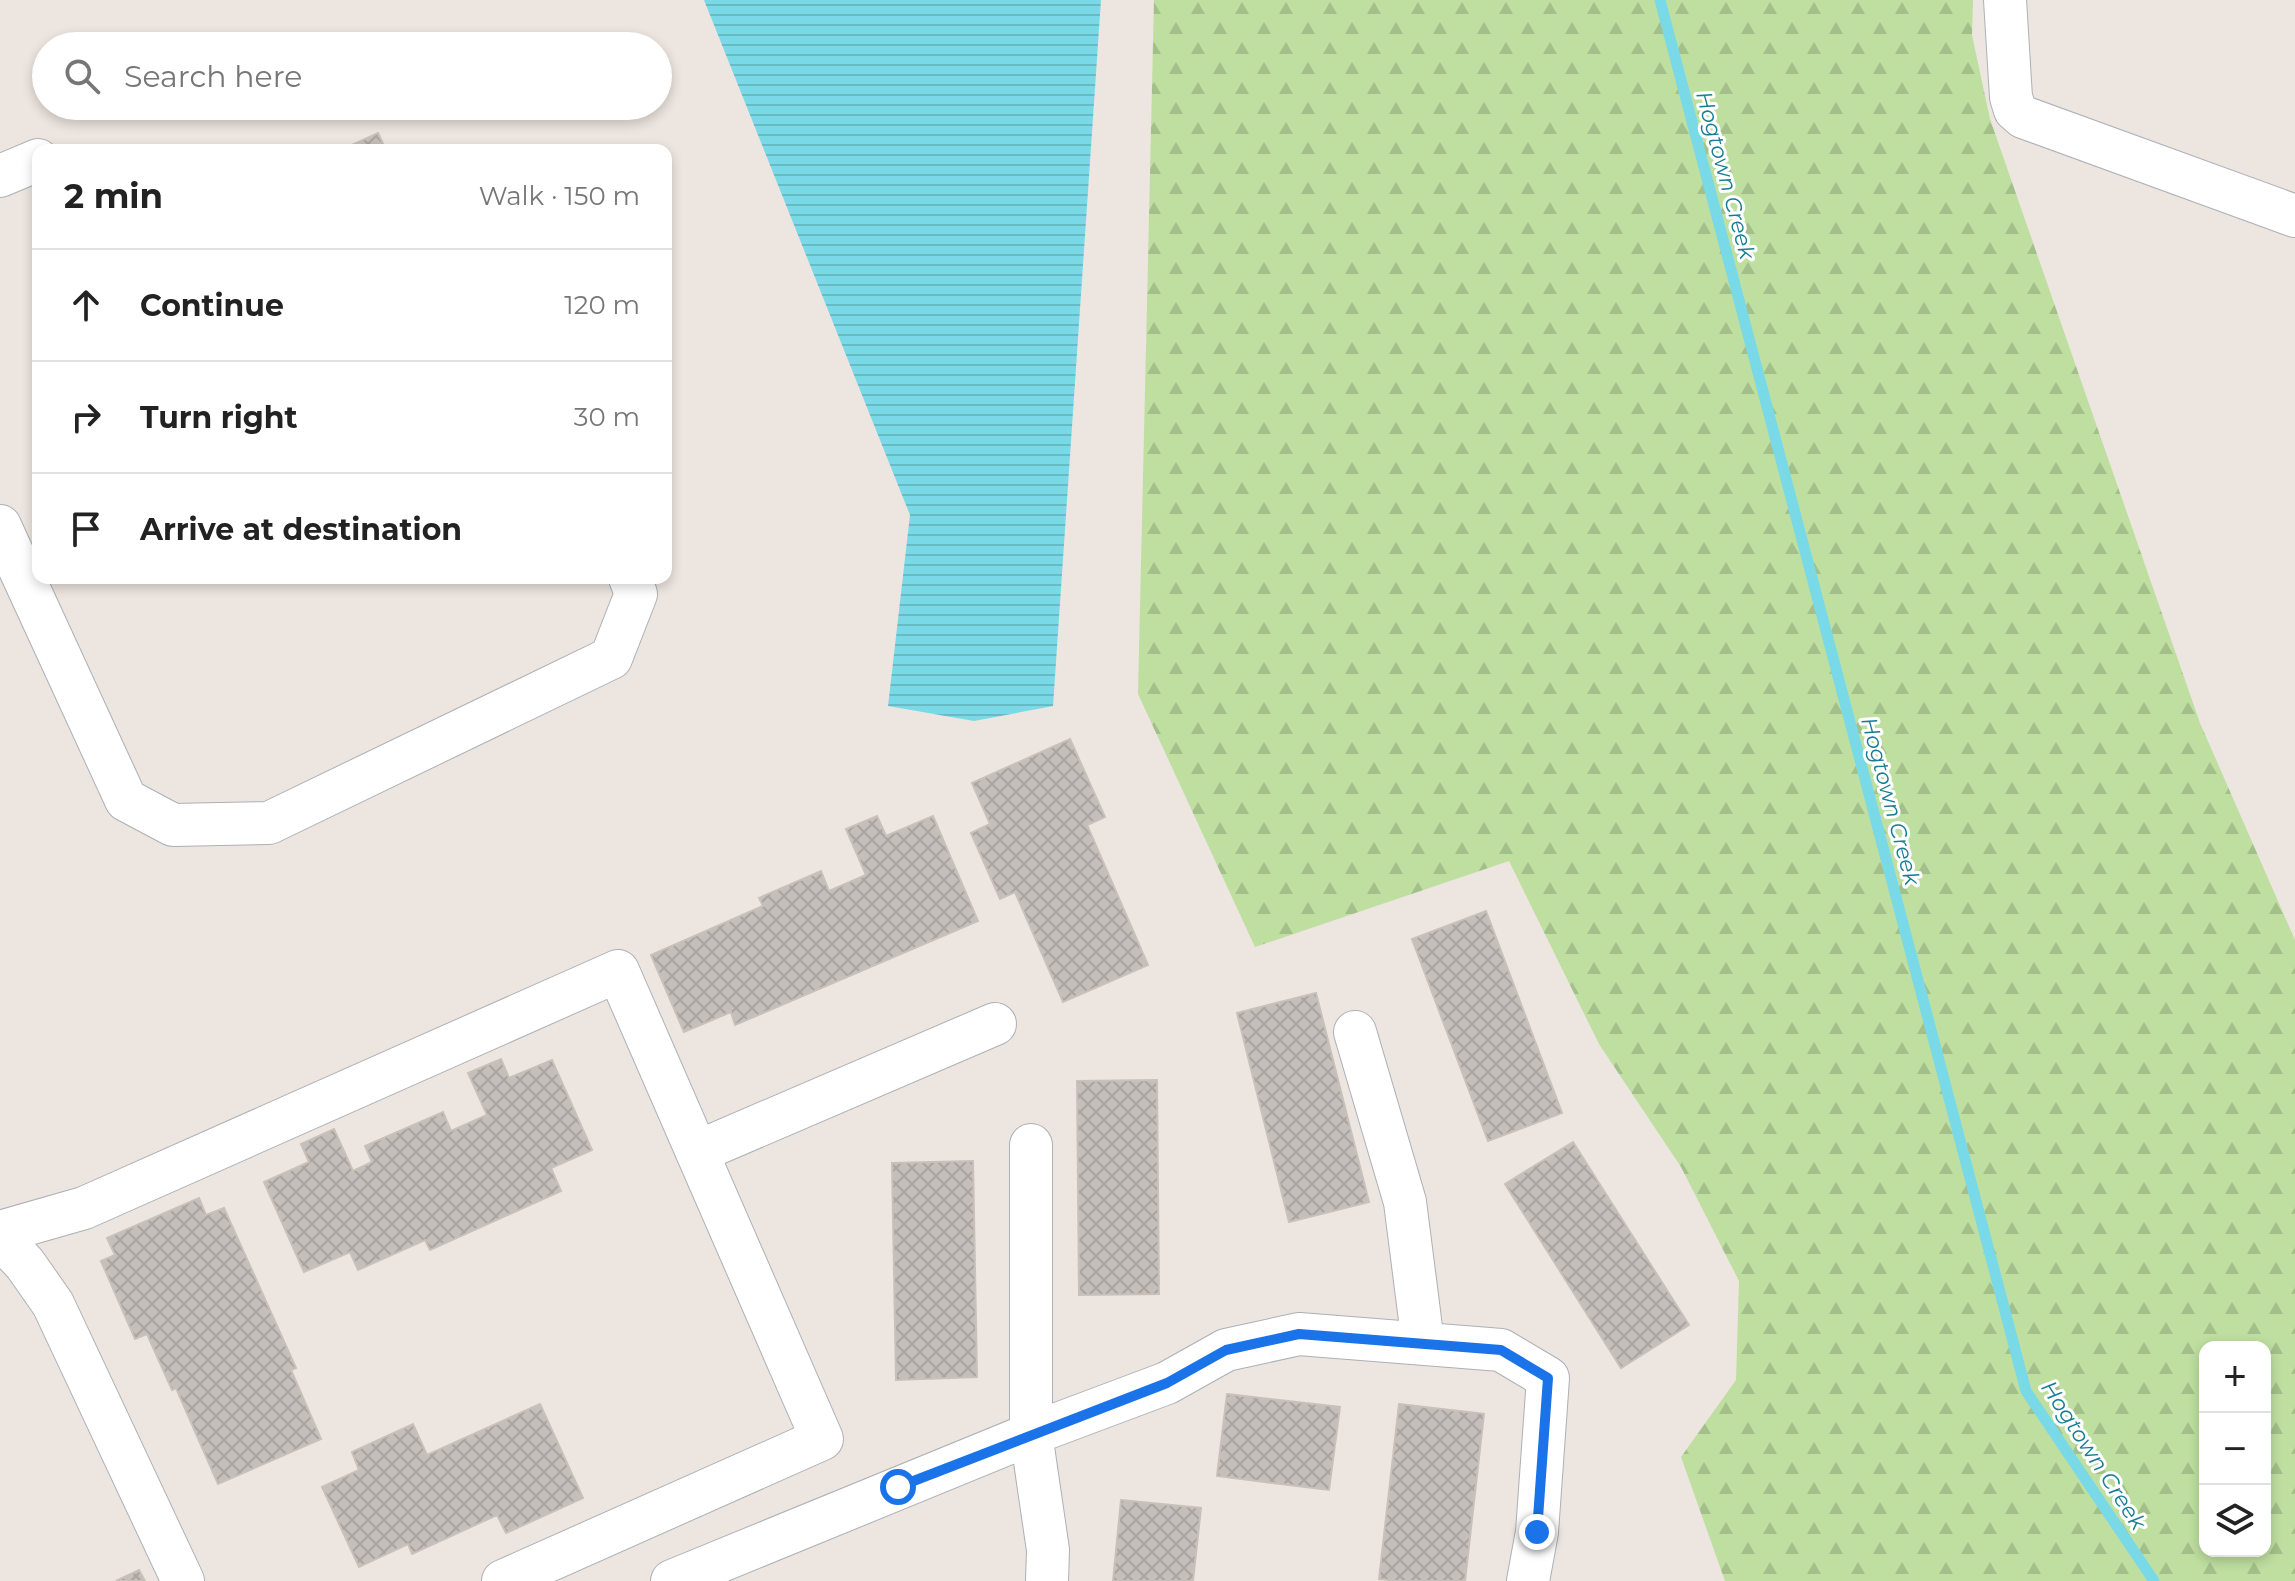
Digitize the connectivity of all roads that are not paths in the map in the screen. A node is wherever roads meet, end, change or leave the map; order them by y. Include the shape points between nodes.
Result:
1 (2005, 0) edge
2 (32, 163) edge
3 (0, 176) edge
4 (2295, 216) edge
5 (0, 526) edge
6 (632, 584) edge
7 (995, 1024) dead end
8 (1355, 1032) dead end
9 (1031, 1145) dead end
10 (697, 1152) junction
11 (0, 1234) edge
12 (1423, 1343) junction
13 (1031, 1434) junction
14 (183, 1581) edge
15 (503, 1581) edge
16 (672, 1581) edge
17 (1047, 1581) edge
18 (1528, 1581) edge

1 - 4 street via 2011,97 2023,117
2 - 3 street
5 - 6 street via 126,800 173,825 269,823 611,658 636,594
7 - 10 street
8 - 12 street via 1405,1202
9 - 13 street
10 - 11 street via 618,971 84,1208
10 - 15 street via 822,1439
11 - 14 street via 53,1304
12 - 13 street via 1299,1334 1226,1350 1167,1383
12 - 18 street via 1501,1350 1548,1378 1537,1532
13 - 16 street
13 - 17 street via 1048,1550

